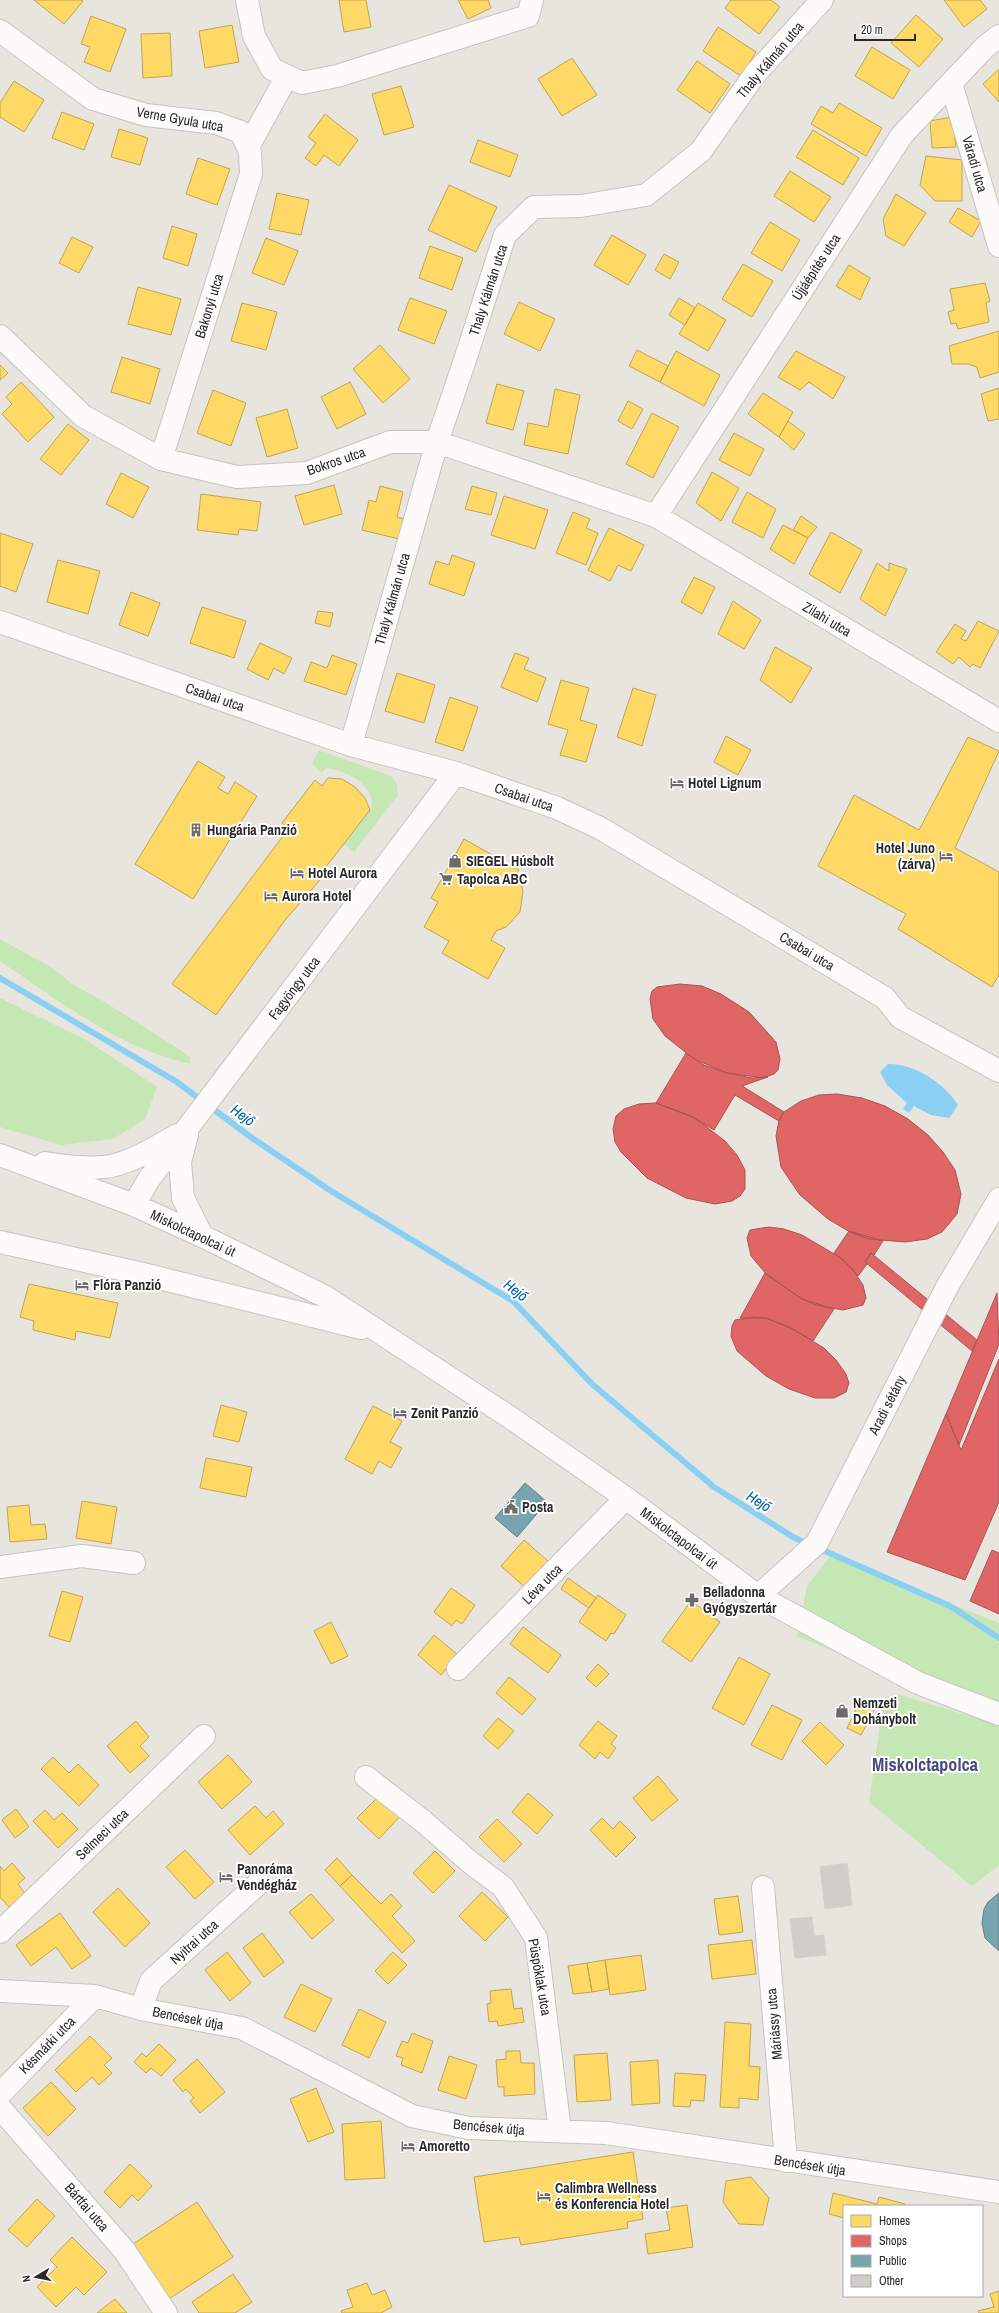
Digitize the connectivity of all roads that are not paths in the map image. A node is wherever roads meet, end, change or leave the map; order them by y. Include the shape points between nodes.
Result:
1 (247, 0) edge
2 (532, 0) edge
3 (822, 0) edge
4 (0, 31) edge
5 (999, 36) edge
6 (287, 76) junction
7 (951, 83) junction
8 (249, 150) junction
9 (999, 246) edge
10 (0, 336) edge
11 (437, 442) junction
12 (161, 459) junction
13 (656, 516) junction
14 (0, 622) edge
15 (999, 721) edge
16 (351, 745) junction
17 (456, 773) junction
18 (999, 1072) edge
19 (190, 1127) junction
20 (4, 1156) edge
21 (999, 1199) edge
22 (134, 1205) junction
23 (202, 1236) junction
24 (0, 1242) edge
25 (376, 1332) junction
26 (626, 1498) junction
27 (134, 1562) dead end
28 (0, 1566) edge
29 (758, 1596) junction
30 (458, 1669) dead end
31 (999, 1714) edge
32 (204, 1736) dead end
33 (366, 1777) dead end
34 (259, 1883) dead end
35 (763, 1887) dead end
36 (0, 1932) edge
37 (0, 1991) edge
38 (95, 1996) junction
39 (141, 2009) junction
40 (0, 2094) edge
41 (0, 2108) edge
42 (560, 2131) junction
43 (786, 2161) junction
44 (999, 2192) edge
45 (166, 2313) edge

1 - 6 street via 254,36 272,69
2 - 6 street via 528,16 450,42 337,76 302,83
3 - 11 street, Thaly Kálmán utca via 756,74 701,151 646,195 581,206 534,207 505,235
4 - 8 street, Verne Gyula utca via 93,99 146,115 216,123 241,132
5 - 7 street, Újjáépítés utca
6 - 8 street
7 - 9 street, Váradi utca
7 - 13 street, Újjáépítés utca via 902,135
8 - 12 street, Bakonyi utca via 251,174
10 - 12 street, Bokros utca via 83,416
11 - 12 street, Bokros utca via 390,442 307,473 245,477
11 - 13 street, Bokros utca
11 - 16 street, Thaly Kálmán utca
13 - 15 street, Zilahi utca
14 - 16 street, Csabai utca
16 - 17 street, Csabai utca
17 - 18 street, Csabai utca via 557,808 600,828 885,998 900,1017
17 - 19 street, Fagyöngy utca
19 - 20 street via 150,1152 105,1167 68,1166
19 - 22 street, Fagyöngy utca via 149,1179
19 - 23 street via 180,1162 183,1198
20 - 22 street, Miskolctapolcai út
21 - 29 street, Aradi sétány via 947,1287 817,1543
22 - 23 street, Miskolctapolcai út
23 - 25 street, Miskolctapolcai út via 324,1296
24 - 25 street, Miskolctapolcai út via 143,1274
25 - 26 street, Miskolctapolcai út via 511,1418
26 - 29 street, Miskolctapolcai út
26 - 30 street, Léva utca
27 - 28 street via 82,1556
29 - 31 street, Miskolctapolcai út via 918,1683
32 - 36 street, Selmeci utca
33 - 42 street, Püspöklak utca via 503,1887 536,1938
34 - 39 street, Nyitrai utca via 151,1981
35 - 43 street, Máriássy utca
37 - 38 street, Bencések útja
38 - 39 street, Bencések útja
38 - 40 street, Késmárki utca
39 - 42 street, Bencések útja via 242,2028 412,2116 469,2128
41 - 45 street, Bártfai utca via 124,2250
42 - 43 street, Bencések útja via 606,2133
43 - 44 street, Bencések útja

